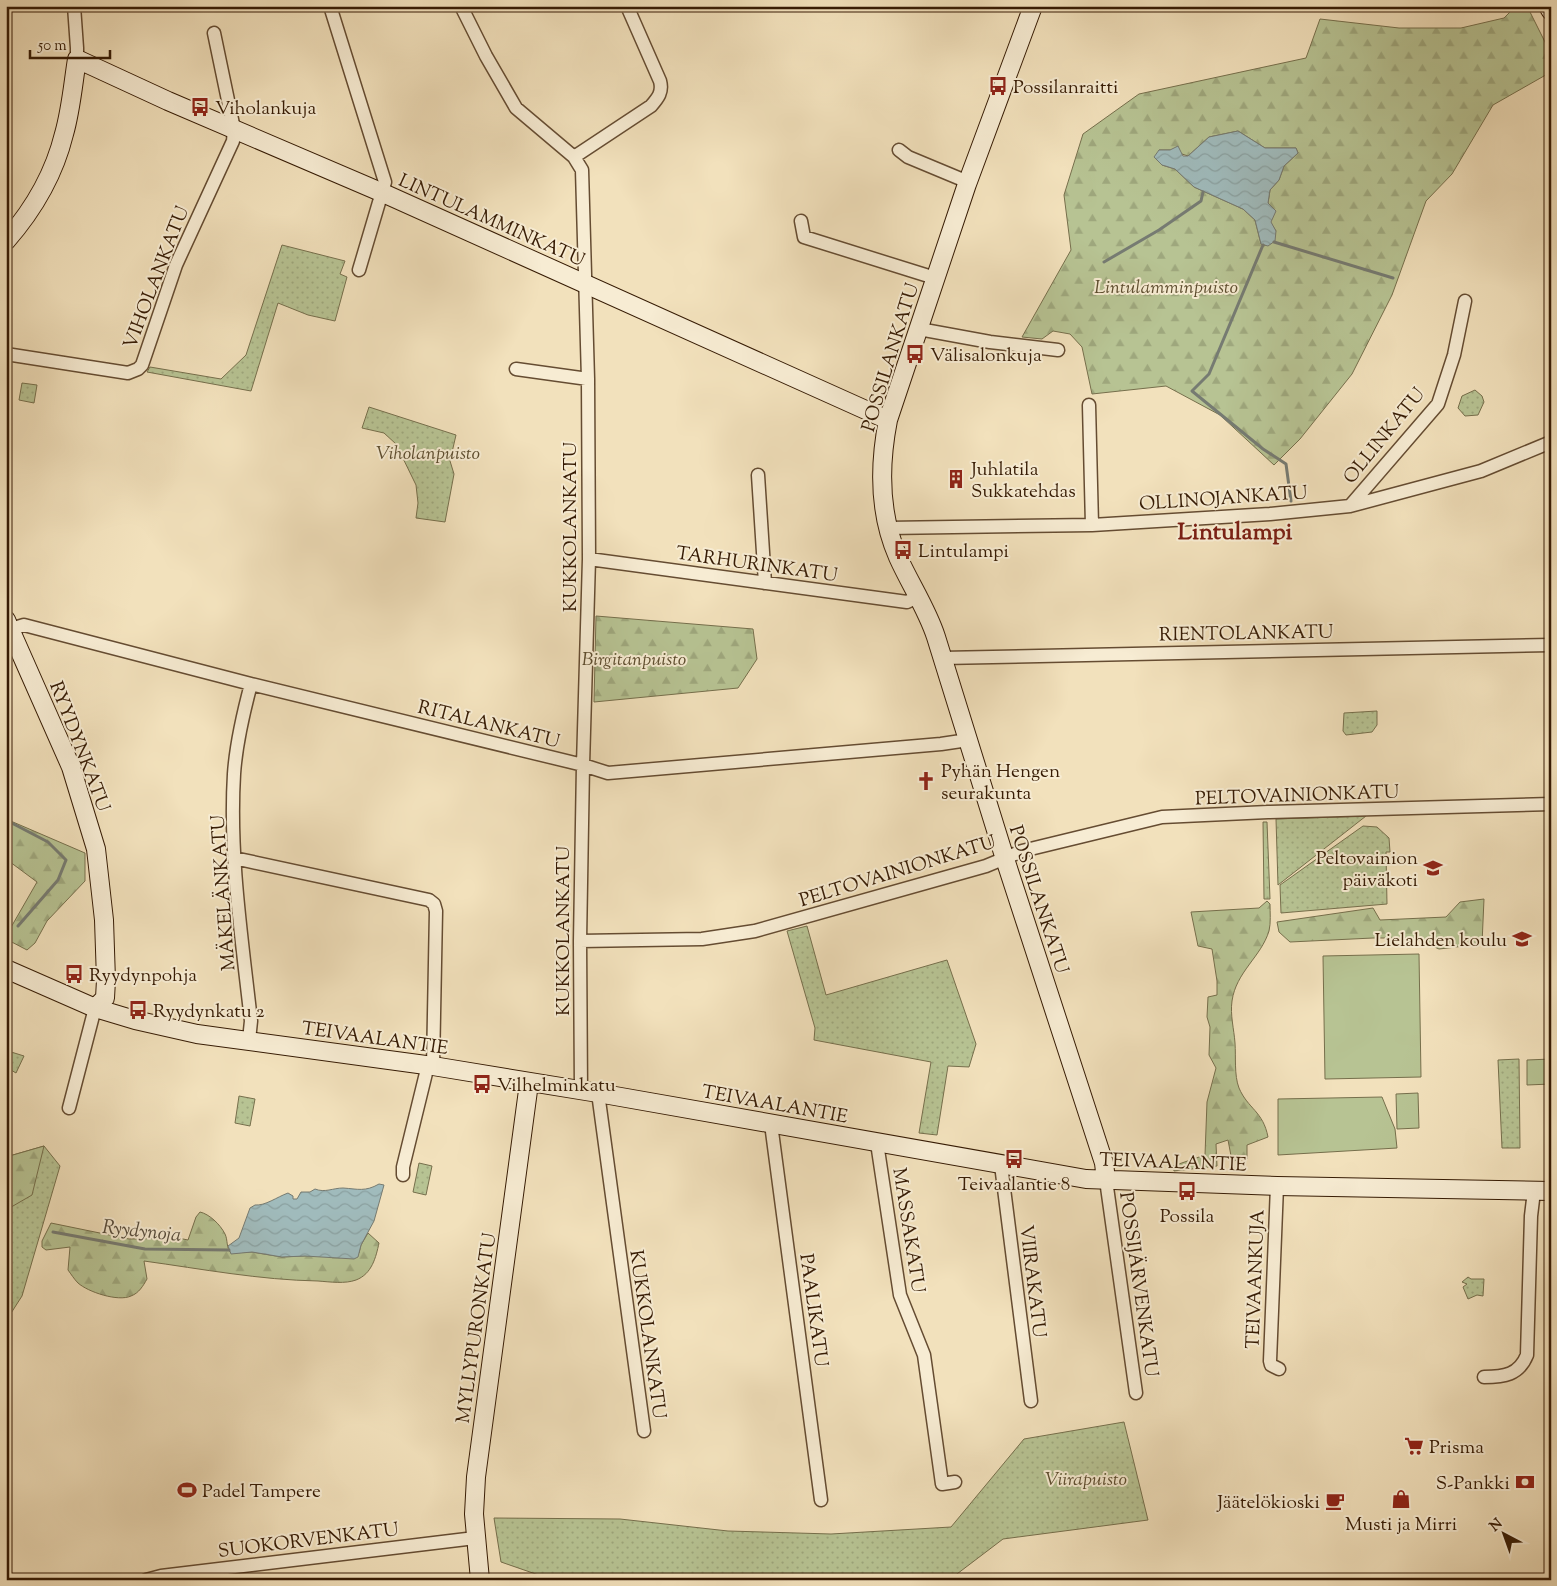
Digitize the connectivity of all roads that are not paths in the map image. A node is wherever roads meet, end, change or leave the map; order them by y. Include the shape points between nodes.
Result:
1 (74, 6) edge
2 (330, 6) edge
3 (461, 6) edge
4 (627, 6) edge
5 (1033, 6) edge
6 (1548, 6) edge
7 (1551, 12) edge
8 (214, 33) dead end
9 (76, 59) junction
10 (234, 129) junction
11 (899, 150) dead end
12 (574, 157) junction
13 (968, 182) junction
14 (383, 193) junction
15 (801, 221) dead end
16 (6, 241) edge
17 (359, 270) dead end
18 (935, 278) junction
19 (586, 285) junction
20 (1465, 300) dead end
21 (919, 329) junction
22 (1058, 350) dead end
23 (6, 354) edge
24 (516, 369) dead end
25 (588, 379) junction
26 (1089, 405) dead end
27 (888, 420) junction
28 (1551, 442) edge
29 (758, 475) dead end
30 (1350, 506) junction
31 (1092, 525) junction
32 (888, 528) junction
33 (590, 559) junction
34 (765, 583) junction
35 (918, 597) junction
36 (9, 625) edge
37 (1551, 645) edge
38 (942, 658) junction
39 (251, 684) junction
40 (968, 740) junction
41 (583, 764) junction
42 (1551, 804) edge
43 (234, 858) junction
44 (1005, 859) junction
45 (580, 941) junction
46 (6, 969) edge
47 (95, 1008) junction
48 (249, 1040) junction
49 (430, 1065) junction
50 (529, 1083) junction
51 (590, 1092) junction
52 (69, 1108) dead end
53 (771, 1124) junction
54 (877, 1143) junction
55 (1002, 1165) junction
56 (403, 1176) dead end
57 (1106, 1180) junction
58 (1277, 1186) junction
59 (1542, 1191) edge
60 (1279, 1369) dead end
61 (1484, 1377) dead end
62 (1136, 1393) dead end
63 (1031, 1402) dead end
64 (644, 1431) dead end
65 (955, 1482) dead end
66 (821, 1500) dead end
67 (475, 1538) junction
68 (146, 1580) edge
69 (480, 1580) edge

1 - 9 street
2 - 14 street via 384,176
3 - 12 street, KUKKOLANKATU via 516,108
4 - 12 street via 660,81 660,94 650,106
5 - 13 street, POSSILANKATU
6 - 7 street
8 - 10 street
9 - 10 street, LINTULAMMINKATU
9 - 16 street via 65,133 56,161 43,191
10 - 14 street, LINTULAMMINKATU
10 - 23 street, VIHOLANKATU via 233,141 181,254 138,369 128,373
11 - 13 street via 908,157
12 - 19 street, KUKKOLANKATU via 582,170
13 - 18 street, POSSILANKATU
14 - 17 street
14 - 19 street, LINTULAMMINKATU
15 - 18 street via 804,237
18 - 21 street, POSSILANKATU
19 - 25 street, KUKKOLANKATU
19 - 27 street, LINTULAMMINKATU
20 - 30 street, OLLINKATU via 1454,355 1438,404
21 - 22 street
21 - 27 street, POSSILANKATU
24 - 25 street
25 - 33 street, KUKKOLANKATU
26 - 31 street
27 - 32 street, POSSILANKATU via 882,473
28 - 30 street, OLLINOJANKATU via 1481,471
29 - 34 street
30 - 31 street, OLLINOJANKATU
31 - 32 street, OLLINOJANKATU
32 - 35 street, POSSILANKATU
33 - 34 street, TARHURINKATU
33 - 41 street, KUKKOLANKATU
34 - 35 street, TARHURINKATU via 907,602
35 - 38 street, POSSILANKATU via 931,621
36 - 39 street, RITALANKATU via 24,625
36 - 47 street, RYYDYNKATU via 70,767 96,849 104,920 106,980 105,998
37 - 38 street, RIENTOLANKATU
38 - 40 street, POSSILANKATU
39 - 41 street, RITALANKATU
39 - 43 street, MÄKELÄNKATU via 241,721 234,773
40 - 41 street, RITALANKATU via 608,773
40 - 44 street, POSSILANKATU
41 - 45 street, KUKKOLANKATU
42 - 44 street, PELTOVAINIONKATU via 1162,817 1022,851
43 - 48 street, MÄKELÄNKATU via 251,1021
43 - 49 street via 428,900 434,904
44 - 45 street, PELTOVAINIONKATU via 755,931 702,939
44 - 57 street, POSSILANKATU via 1104,1163
45 - 51 street, KUKKOLANKATU
46 - 47 street, TEIVAALANTIE
47 - 48 street, TEIVAALANTIE via 197,1034
47 - 52 street
48 - 49 street, TEIVAALANTIE
49 - 50 street, TEIVAALANTIE
49 - 56 street via 402,1167
50 - 51 street, TEIVAALANTIE
50 - 67 street, MYLLYPURONKATU via 476,1477
51 - 53 street, TEIVAALANTIE
51 - 64 street, KUKKOLANKATU
53 - 54 street, TEIVAALANTIE
53 - 66 street, PAALIKATU
54 - 55 street, TEIVAALANTIE
54 - 65 street, MASSAKATU via 900,1295 924,1356 942,1484
55 - 57 street, TEIVAALANTIE
55 - 63 street, VIIRAKATU
57 - 58 street, TEIVAALANTIE
57 - 62 street, POSSIJÄRVENKATU
58 - 59 street, TEIVAALANTIE
58 - 60 street, TEIVAANKUJA via 1270,1361
59 - 61 street via 1532,1216 1527,1355 1519,1369 1510,1374
67 - 68 street, SUOKORVENKATU
67 - 69 street, MYLLYPURONKATU

